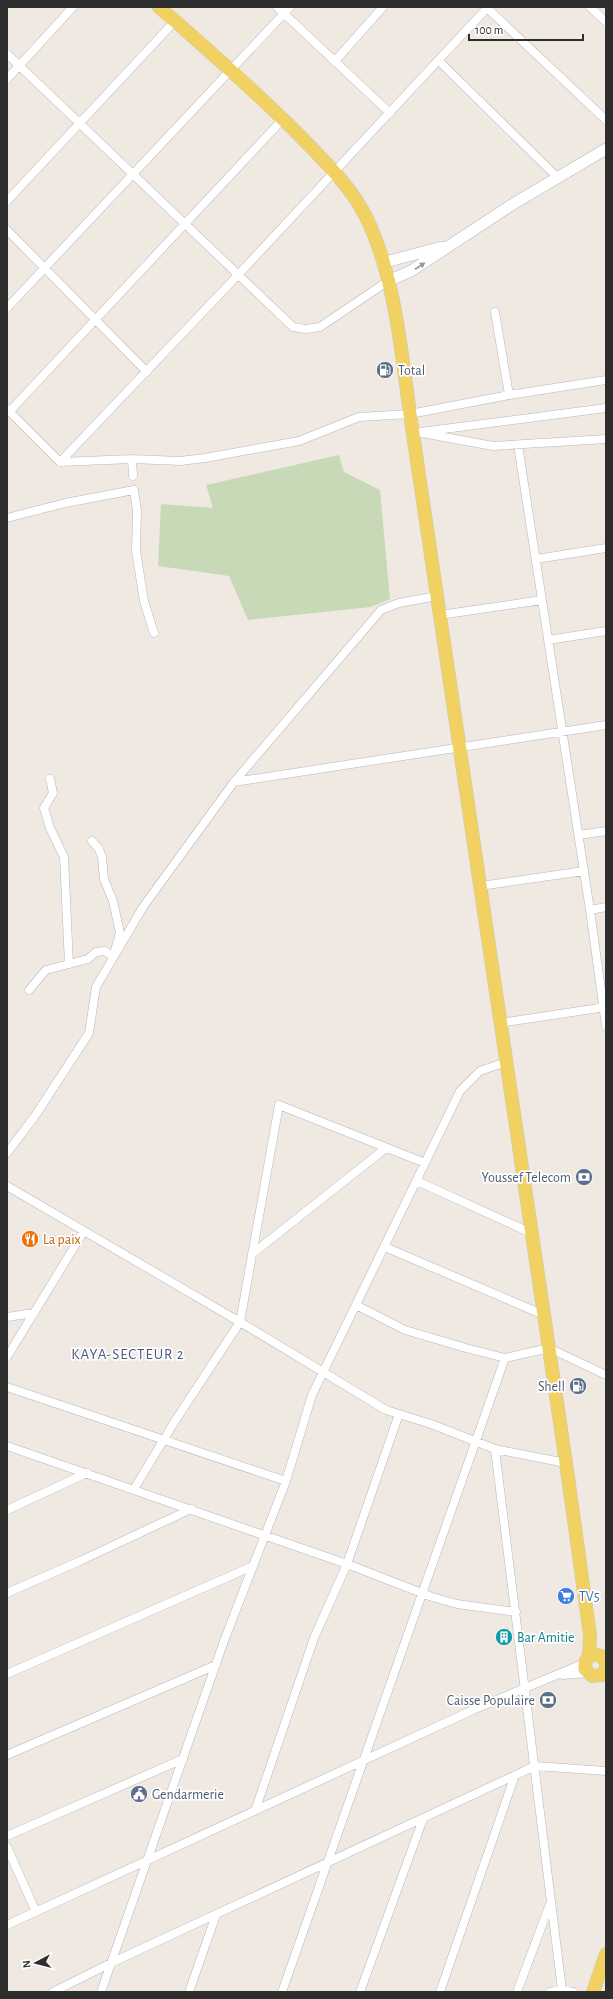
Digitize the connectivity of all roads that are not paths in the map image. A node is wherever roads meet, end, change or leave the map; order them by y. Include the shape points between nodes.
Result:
1 (73, 7) edge
2 (159, 7) edge
3 (277, 7) edge
4 (290, 7) edge
5 (383, 7) edge
6 (487, 7) edge
7 (590, 7) edge
8 (284, 13) junction
9 (174, 20) junction
10 (606, 22) edge
11 (7, 54) edge
12 (334, 61) junction
13 (439, 61) junction
14 (19, 65) junction
15 (230, 71) junction
16 (7, 78) edge
17 (390, 113) junction
18 (283, 120) junction
19 (606, 120) edge
20 (79, 123) junction
21 (606, 149) edge
22 (335, 172) junction
23 (133, 174) junction
24 (558, 178) junction
25 (7, 201) edge
26 (185, 224) junction
27 (7, 230) edge
28 (448, 245) junction
29 (382, 263) junction
30 (45, 268) junction
31 (238, 276) junction
32 (388, 281) junction
33 (7, 308) edge
34 (495, 312) dead end
35 (96, 320) junction
36 (147, 372) junction
37 (606, 380) edge
38 (509, 395) junction
39 (606, 408) edge
40 (8, 411) edge
41 (410, 414) junction
42 (415, 433) junction
43 (606, 439) edge
44 (518, 445) junction
45 (132, 459) junction
46 (60, 462) junction
47 (133, 476) dead end
48 (7, 518) edge
49 (606, 548) edge
50 (536, 559) junction
51 (437, 596) junction
52 (542, 600) junction
53 (440, 615) junction
54 (606, 631) edge
55 (154, 633) dead end
56 (548, 640) junction
57 (606, 726) edge
58 (563, 732) junction
59 (460, 747) junction
60 (50, 779) dead end
61 (234, 782) junction
62 (606, 831) edge
63 (578, 835) junction
64 (92, 842) dead end
65 (584, 871) junction
66 (480, 886) junction
67 (606, 907) edge
68 (590, 910) junction
69 (113, 957) junction
70 (69, 964) junction
71 (28, 990) dead end
72 (605, 1007) edge
73 (500, 1023) junction
74 (606, 1026) edge
75 (506, 1062) junction
76 (386, 1148) junction
77 (7, 1153) edge
78 (425, 1163) junction
79 (417, 1181) junction
80 (7, 1186) edge
81 (84, 1231) junction
82 (532, 1233) junction
83 (385, 1247) junction
84 (252, 1254) junction
85 (356, 1305) junction
86 (34, 1313) junction
87 (544, 1315) junction
88 (7, 1317) edge
89 (240, 1322) junction
90 (548, 1348) junction
91 (7, 1356) edge
92 (505, 1358) junction
93 (323, 1372) junction
94 (606, 1375) edge
95 (7, 1387) edge
96 (399, 1414) junction
97 (164, 1440) junction
98 (476, 1443) junction
99 (7, 1446) edge
100 (496, 1449) junction
101 (566, 1463) junction
102 (87, 1473) junction
103 (286, 1481) junction
104 (134, 1489) junction
105 (192, 1509) junction
106 (7, 1510) edge
107 (266, 1535) junction
108 (347, 1564) junction
109 (254, 1566) junction
110 (7, 1593) edge
111 (424, 1594) junction
112 (516, 1612) junction
113 (599, 1664) edge
114 (216, 1665) junction
115 (7, 1674) edge
116 (525, 1687) junction
117 (7, 1755) edge
118 (183, 1758) junction
119 (364, 1760) junction
120 (535, 1766) junction
121 (606, 1771) edge
122 (515, 1775) junction
123 (255, 1811) junction
124 (423, 1818) junction
125 (7, 1836) edge
126 (7, 1847) edge
127 (147, 1861) junction
128 (328, 1863) junction
129 (551, 1901) junction
130 (36, 1912) junction
131 (216, 1915) junction
132 (7, 1925) edge
133 (606, 1954) edge
134 (111, 1963) junction
135 (603, 1971) edge
136 (562, 1990) junction
137 (54, 1992) edge
138 (101, 1992) edge
139 (189, 1992) edge
140 (282, 1992) edge
141 (360, 1992) edge
142 (440, 1992) edge
143 (517, 1992) edge
144 (550, 1992) edge
145 (573, 1992) edge
146 (593, 1992) edge

1 - 14 street
2 - 9 main road
3 - 8 street
4 - 8 street
5 - 12 street
6 - 13 street
6 - 19 street
7 - 10 street
8 - 12 street
8 - 15 street
9 - 15 main road
9 - 20 street
11 - 14 street
12 - 17 street
13 - 17 street
13 - 24 street
14 - 16 street
14 - 20 street
15 - 18 main road
15 - 23 street
17 - 22 street
18 - 22 main road
18 - 26 street
20 - 23 street
20 - 25 street
21 - 24 street
22 - 29 main road via 366,217
22 - 31 street
23 - 26 street
23 - 30 street
24 - 28 street
26 - 31 street
26 - 35 street
27 - 30 street
28 - 29 street
32 -> 28 street via 411,272
29 - 32 main road
30 - 33 street
30 - 35 street
31 - 32 street via 293,327 306,328 320,327
31 - 36 street
32 - 41 main road
34 - 38 street
35 - 36 street
35 - 40 street
36 - 46 street
37 - 38 street
38 - 41 street
39 - 42 street
40 - 46 street
41 - 42 main road
41 - 45 street via 359,417 299,441 205,458
42 - 44 street via 493,446
42 - 51 main road
43 - 44 street
44 - 50 street
45 - 46 street
45 - 47 street
48 - 55 street via 65,503 134,490 137,511 136,551 144,601
49 - 50 street
50 - 52 street
51 - 53 main road
51 - 61 street via 399,603 381,610
52 - 53 street
52 - 56 street
53 - 59 main road
54 - 56 street
56 - 58 street
57 - 58 street
58 - 59 street
58 - 63 street
59 - 61 street
59 - 66 main road
60 - 70 street via 54,793 44,808 50,828 64,857
61 - 69 street via 143,907
62 - 63 street
63 - 65 street
64 - 69 street via 102,856 104,879 113,901 120,934
65 - 66 street
65 - 68 street
66 - 73 main road
67 - 68 street
68 - 72 street
69 - 70 street via 105,951 96,952 88,959
69 - 77 street via 96,987 89,1033 35,1116
70 - 71 street via 46,970
72 - 73 street
72 - 74 street
73 - 75 main road
75 - 78 street via 480,1071 460,1091
75 - 82 main road
76 - 78 street
76 - 84 street
76 - 84 street via 279,1105
78 - 79 street
79 - 82 street
79 - 83 street
80 - 81 street
81 - 86 street
81 - 89 street
82 - 87 main road
83 - 85 street
83 - 87 street
84 - 89 street
85 - 92 street via 406,1330
85 - 93 street
86 - 88 street
86 - 91 street
87 - 90 main road
89 - 93 street
89 - 97 street
90 - 92 street
90 - 94 street
90 - 101 main road
92 - 98 street
93 - 96 street via 386,1410
93 - 103 street via 312,1395
95 - 97 street
96 - 98 street
96 - 108 street
97 - 103 street
97 - 104 street
98 - 100 street
98 - 111 street
99 - 102 street
100 - 101 street
100 - 112 street
101 - 113 main road via 590,1634
102 - 104 street
102 - 106 street
103 - 107 street
104 - 105 street
105 - 107 street
105 - 110 street
107 - 108 street
107 - 109 street
108 - 111 street
108 - 123 street via 314,1638
109 - 114 street
109 - 115 street
111 - 112 street via 457,1604
111 - 119 street
112 - 116 street
113 - 116 street
114 - 117 street
114 - 118 street
116 - 119 street
116 - 120 street
118 - 125 street
118 - 127 street
119 - 123 street
119 - 128 street
120 - 121 street
120 - 122 street
120 - 129 street
122 - 124 street
122 - 142 street
123 - 127 street
124 - 128 street
124 - 141 street
126 - 130 street
127 - 130 street
127 - 134 street
128 - 131 street
128 - 140 street
129 - 136 street
129 - 143 street
130 - 132 street
131 - 134 street
131 - 139 street
133 - 135 main road
134 - 137 street
134 - 138 street
135 - 146 main road
136 - 144 street
136 - 145 street

